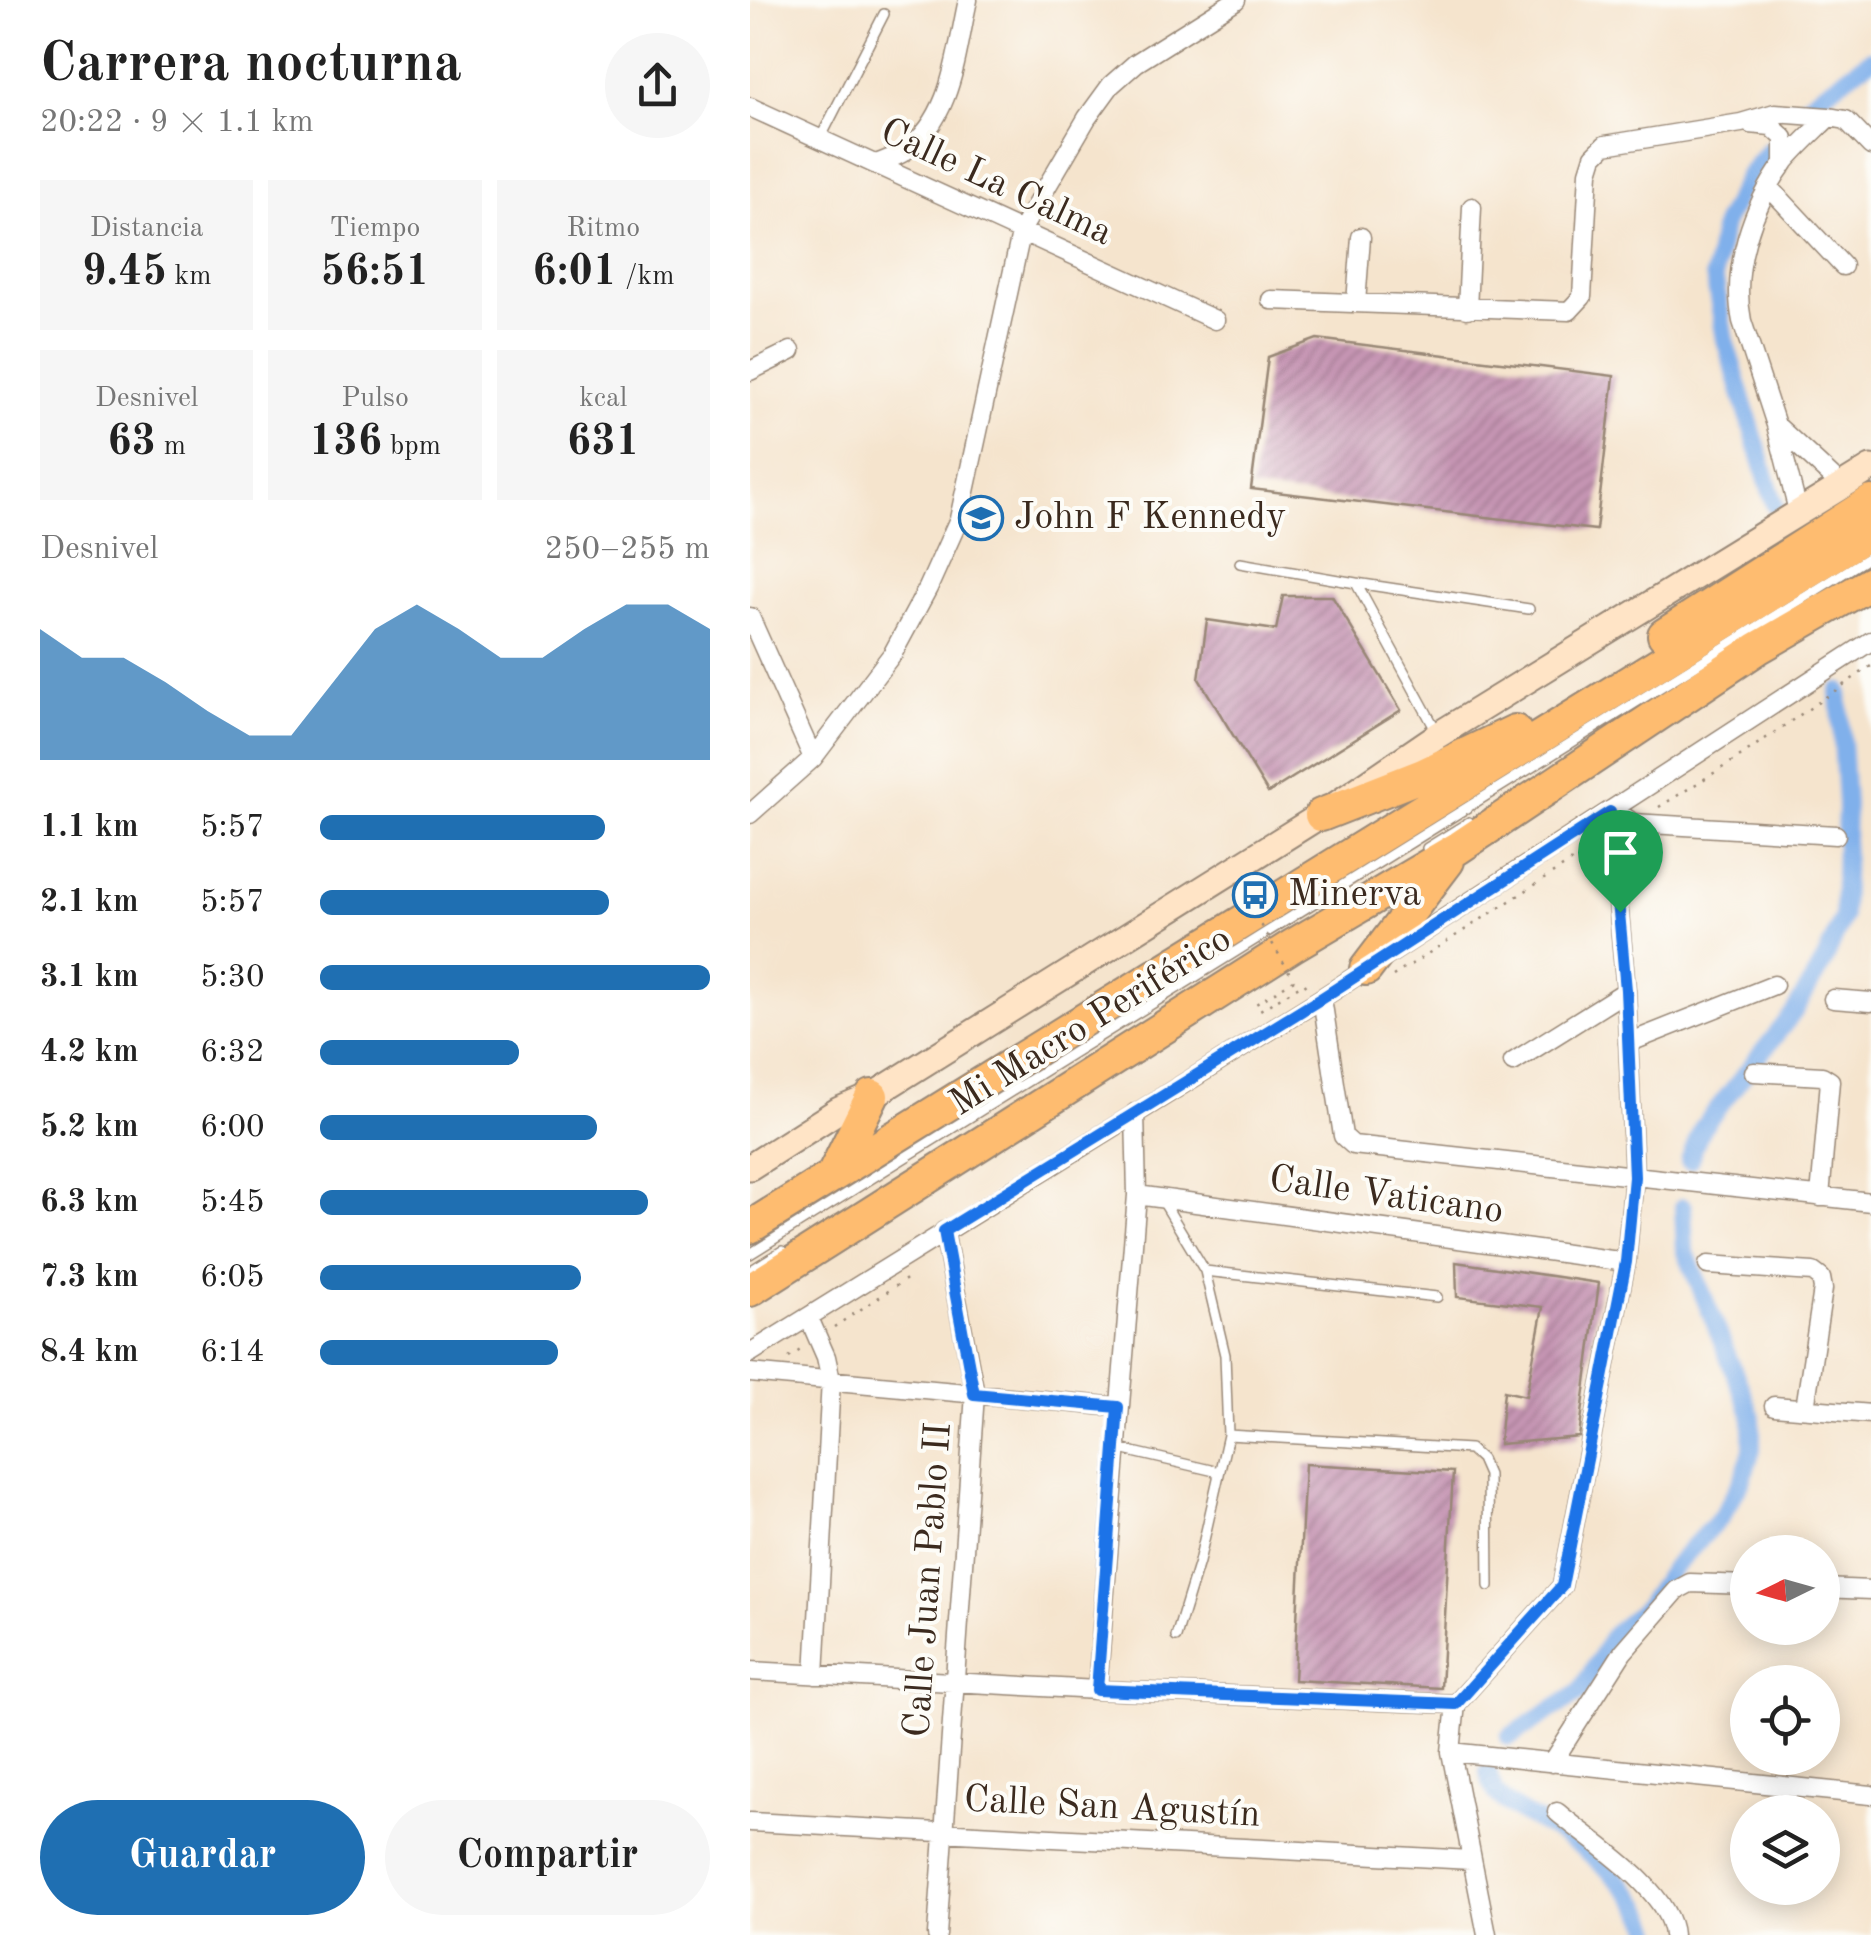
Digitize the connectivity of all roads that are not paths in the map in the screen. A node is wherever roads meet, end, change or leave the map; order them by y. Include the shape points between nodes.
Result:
1 (968, 0) edge
2 (1236, 0) edge
3 (884, 14) dead end
4 (750, 107) edge
5 (1829, 117) junction
6 (1741, 124) junction
7 (820, 139) junction
8 (1871, 146) edge
9 (876, 164) junction
10 (1784, 164) junction
11 (1770, 188) junction
12 (1472, 208) dead end
13 (1022, 230) junction
14 (1361, 237) dead end
15 (1843, 266) dead end
16 (1271, 300) dead end
17 (1356, 303) junction
18 (1467, 309) junction
19 (1214, 320) dead end
20 (791, 351) dead end
21 (750, 371) edge
22 (1776, 425) junction
23 (1871, 468) edge
24 (1842, 486) junction
25 (1871, 502) edge
26 (1798, 510) junction
27 (1871, 532) edge
28 (1871, 556) edge
29 (1240, 563) dead end
30 (1356, 582) junction
31 (1867, 584) edge
32 (1529, 609) dead end
33 (750, 617) edge
34 (1871, 641) edge
35 (1515, 731) junction
36 (1438, 735) junction
37 (1586, 748) dead end
38 (813, 758) junction
39 (1486, 811) dead end
40 (1612, 811) junction
41 (750, 814) edge
42 (1321, 815) junction
43 (1836, 835) dead end
44 (1458, 848) junction
45 (1419, 852) dead end
46 (1294, 890) junction
47 (1302, 926) dead end
48 (1269, 946) dead end
49 (1366, 969) junction
50 (1774, 985) dead end
51 (1626, 990) junction
52 (1322, 998) junction
53 (1832, 999) dead end
54 (1871, 1002) edge
55 (1628, 1043) junction
56 (1514, 1062) dead end
57 (1754, 1072) dead end
58 (872, 1096) junction
59 (1135, 1113) junction
60 (750, 1167) edge
61 (833, 1175) junction
62 (1634, 1177) junction
63 (1136, 1195) junction
64 (1820, 1197) junction
65 (1161, 1198) junction
66 (1871, 1202) edge
67 (750, 1227) edge
68 (944, 1231) junction
69 (800, 1239) dead end
70 (750, 1254) edge
71 (1626, 1262) junction
72 (1708, 1265) dead end
73 (750, 1270) edge
74 (1205, 1271) junction
75 (750, 1290) edge
76 (1437, 1298) dead end
77 (809, 1318) junction
78 (750, 1353) edge
79 (750, 1373) edge
80 (831, 1380) junction
81 (974, 1394) junction
82 (1774, 1406) dead end
83 (1118, 1407) junction
84 (1805, 1408) junction
85 (1871, 1414) edge
86 (1228, 1435) junction
87 (1116, 1448) junction
88 (1220, 1472) junction
89 (1730, 1584) edge
90 (1488, 1586) dead end
91 (1840, 1589) edge
92 (1871, 1590) edge
93 (1176, 1637) dead end
94 (750, 1673) edge
95 (815, 1676) junction
96 (954, 1683) junction
97 (1097, 1690) junction
98 (1456, 1704) junction
99 (1451, 1752) junction
100 (1552, 1762) junction
101 (1871, 1796) edge
102 (1557, 1812) dead end
103 (750, 1822) edge
104 (944, 1832) junction
105 (1471, 1860) junction
106 (937, 1935) edge
107 (1487, 1935) edge
108 (1673, 1935) edge

1 - 9 street via 946,98 932,126 904,152
2 - 13 street via 1110,85
3 - 7 lane
4 - 7 street, Calle La Calma
5 - 6 street via 1775,113
5 - 8 street via 1846,120
5 - 10 street
6 - 10 street via 1778,131
6 - 18 street via 1619,140 1599,150 1589,172 1582,297 1570,311
7 - 9 street, Calle La Calma
9 - 13 street, Calle La Calma
10 - 11 street
11 - 15 street
11 - 22 street via 1744,254 1738,304
12 - 18 street
13 - 19 street, Calle La Calma
13 - 38 street via 959,520 893,652
14 - 17 street
16 - 17 street
17 - 18 street
20 - 21 street
22 - 24 street
22 - 26 street
23 - 24 street
24 - 26 street
25 - 35 highway
26 - 36 street
27 - 46 highway
28 - 70 lane, Mi Macro Periférico
29 - 30 lane
30 - 32 lane
30 - 36 lane
31 - 37 lane
31 - 44 highway via 1758,648
33 - 38 street
34 - 40 street
35 - 42 highway
35 - 46 highway via 1322,859
36 - 42 street
38 - 41 street
39 - 45 lane
40 - 43 street via 1633,823
40 - 49 street
40 - 51 street
42 - 58 street
44 - 49 highway
44 - 75 highway
46 - 61 highway
47 - 48 lane, Mi Macro Periférico
49 - 52 street
50 - 55 street
51 - 55 street
51 - 56 street
52 - 59 street
52 - 62 street via 1347,1143
53 - 54 street
55 - 62 street
57 - 64 street via 1828,1079
58 - 60 street
58 - 61 highway
59 - 63 street
59 - 68 street
61 - 67 highway
62 - 64 street
62 - 71 street
63 - 65 street, Calle Vaticano
63 - 83 street
64 - 66 street
65 - 71 street, Calle Vaticano
65 - 74 lane
68 - 77 street
68 - 81 street, Calle Juan Pablo II
69 - 73 lane
71 - 98 street via 1562,1586
72 - 84 street via 1813,1272 1821,1278
74 - 76 lane
74 - 86 lane via 1225,1354
77 - 78 street
77 - 80 street
79 - 80 street
80 - 81 street
80 - 95 street
81 - 83 street
81 - 96 street, Calle Juan Pablo II
82 - 84 street
83 - 87 street
84 - 85 street
86 - 88 lane
86 - 90 lane via 1470,1449 1488,1476
87 - 88 lane
87 - 97 street
88 - 93 lane
89 - 100 street via 1690,1583 1677,1590 1630,1643
91 - 92 street
94 - 95 street
95 - 96 street
96 - 97 street
96 - 104 street, Calle Juan Pablo II
97 - 98 street
98 - 99 street
99 - 100 street
99 - 105 street
100 - 101 street
102 - 108 street via 1654,1893
103 - 104 street, Calle San Agustín
104 - 105 street, Calle San Agustín
104 - 106 street, Calle Juan Pablo II
105 - 107 street

